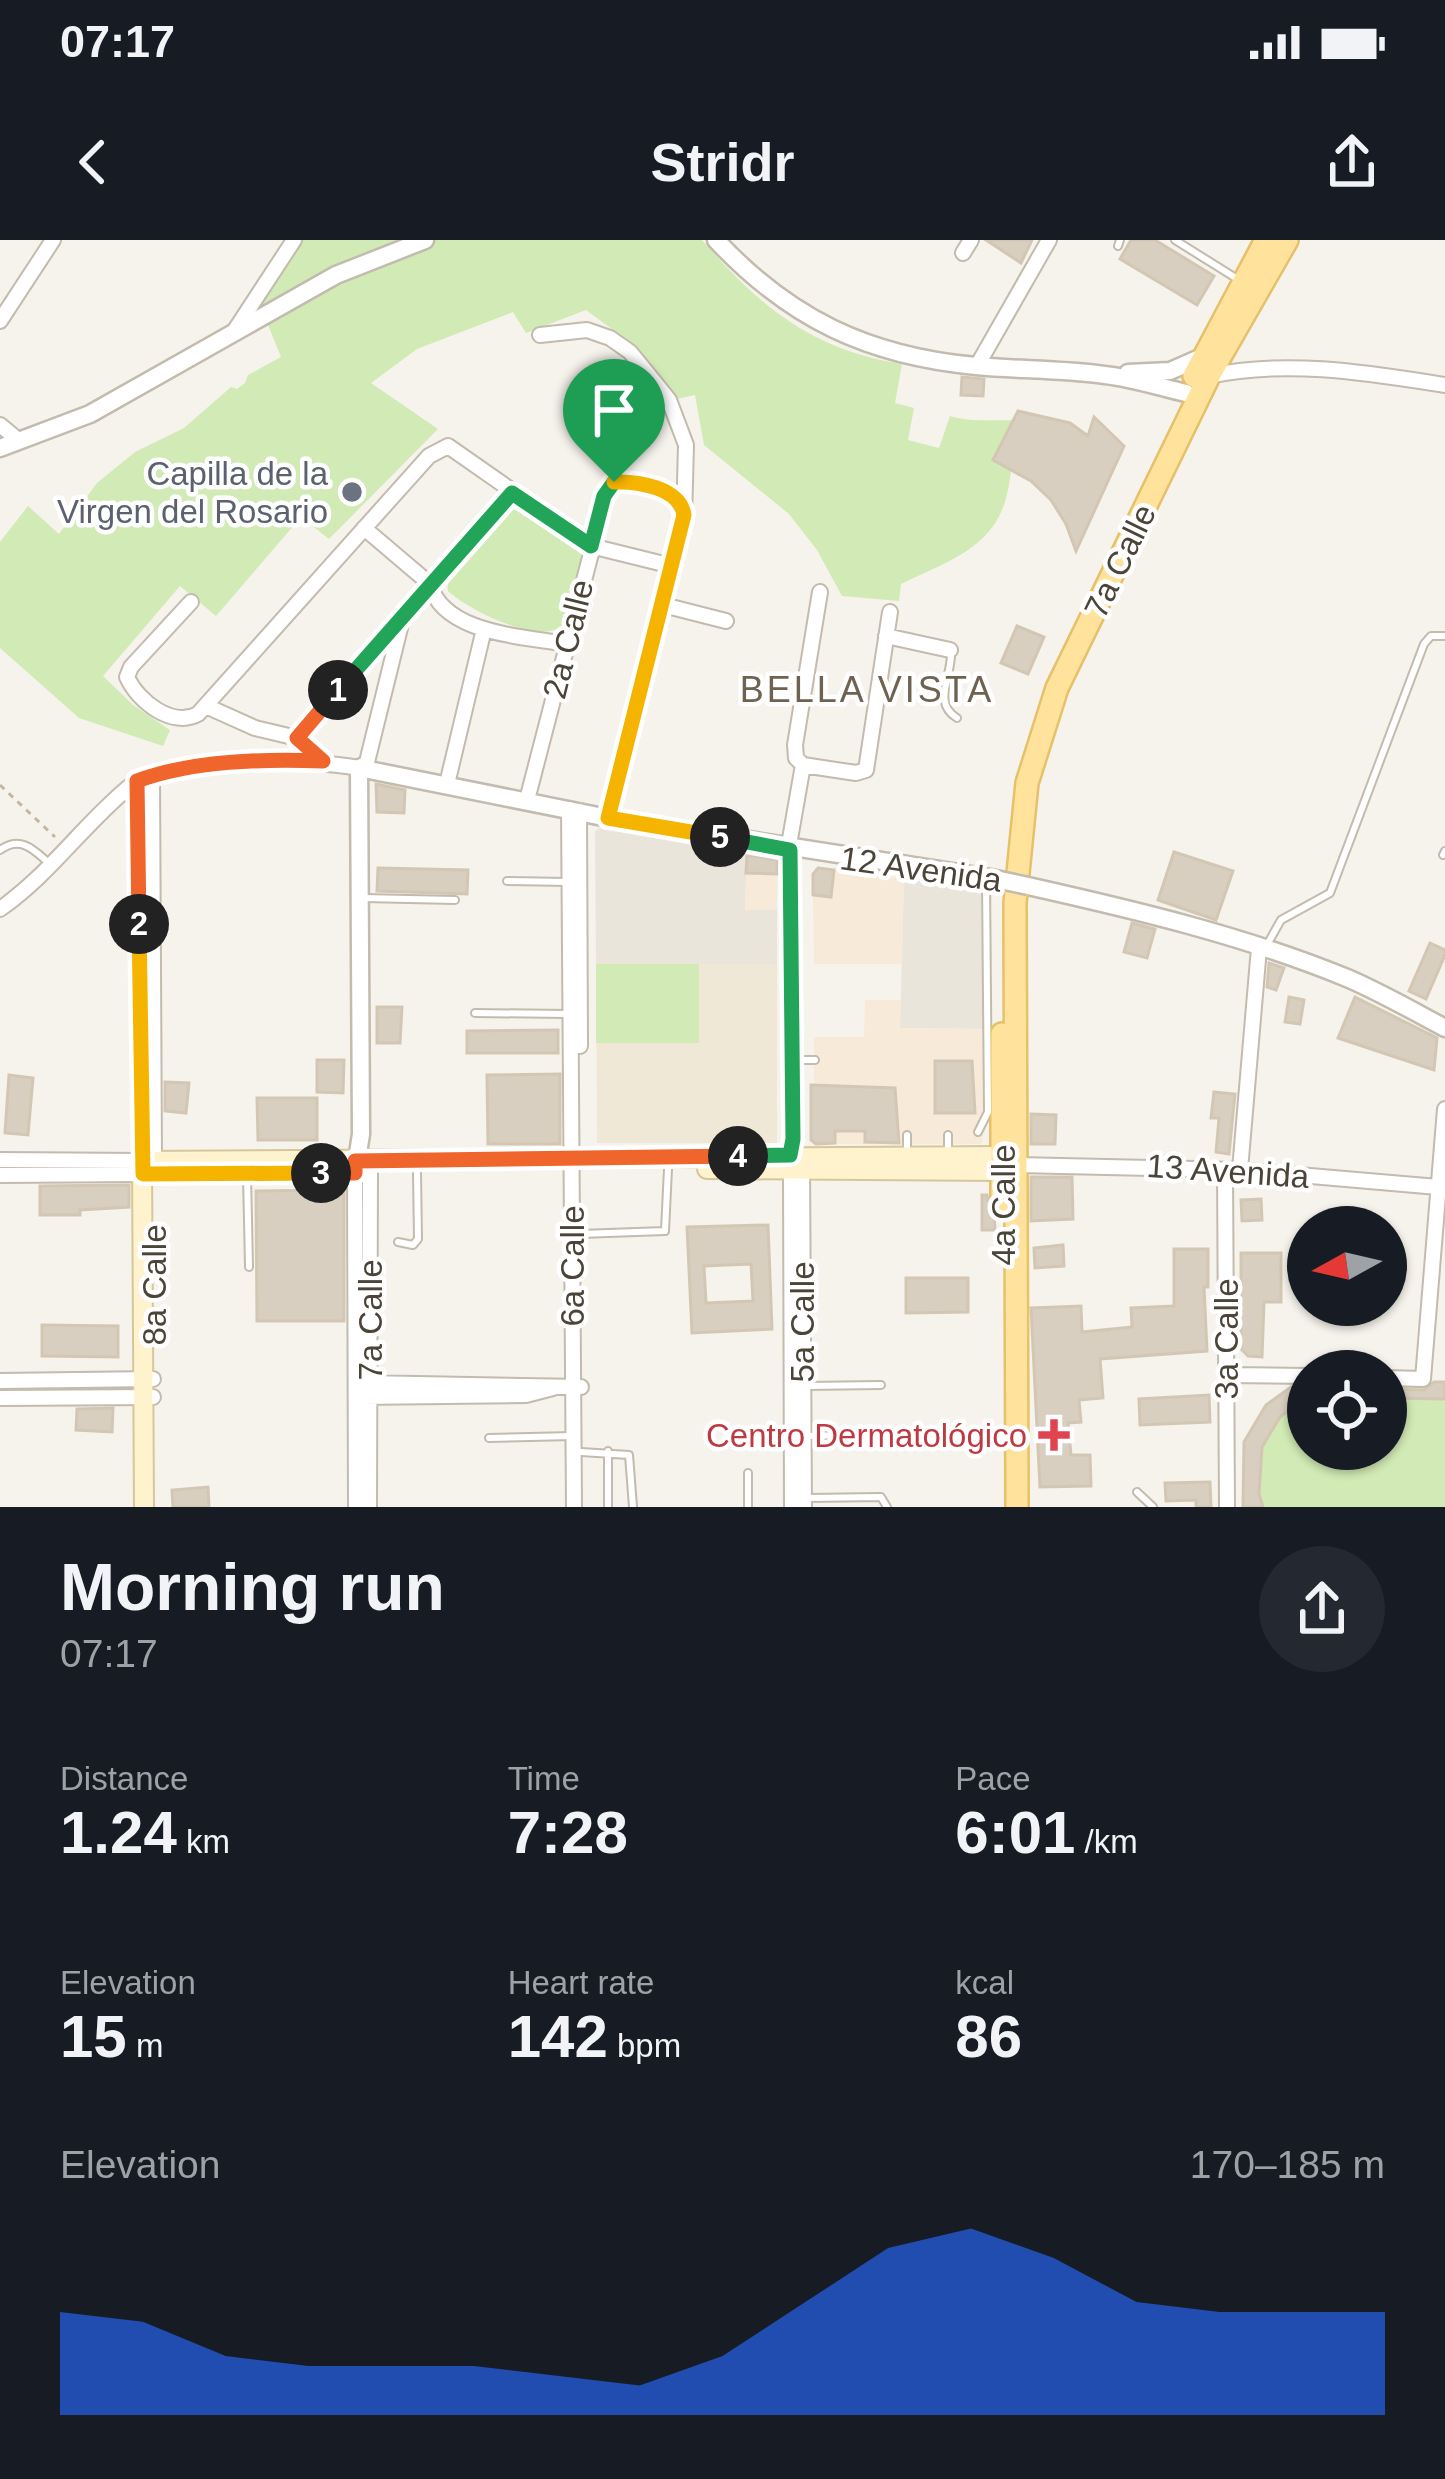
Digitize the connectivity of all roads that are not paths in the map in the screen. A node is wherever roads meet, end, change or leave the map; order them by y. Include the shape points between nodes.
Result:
1 (52, 240) edge
2 (295, 240) edge
3 (425, 240) edge
4 (716, 240) edge
5 (1049, 240) edge
6 (1175, 240) edge
7 (1265, 240) edge
8 (1287, 240) edge
9 (1242, 281) junction
10 (0, 321) edge
11 (236, 330) junction
12 (540, 335) dead end
13 (977, 366) junction
14 (1206, 367) junction
15 (1107, 375) junction
16 (1445, 385) edge
17 (1186, 394) junction
18 (0, 425) edge
19 (18, 440) junction
20 (0, 448) edge
21 (512, 493) junction
22 (681, 501) junction
23 (364, 528) junction
24 (591, 546) junction
25 (672, 566) junction
26 (430, 584) junction
27 (820, 592) dead end
28 (191, 602) dead end
29 (663, 604) junction
30 (890, 612) dead end
31 (402, 620) junction
32 (726, 621) dead end
33 (484, 629) junction
34 (886, 636) junction
35 (1445, 636) edge
36 (566, 644) junction
37 (950, 650) joint
38 (206, 706) junction
39 (957, 718) dead end
40 (297, 738) junction
41 (323, 761) junction
42 (803, 765) junction
43 (359, 767) junction
44 (145, 778) junction
45 (447, 784) junction
46 (527, 800) junction
47 (574, 810) junction
48 (608, 818) junction
49 (0, 850) edge
50 (790, 850) junction
51 (53, 866) junction
52 (988, 878) junction
53 (507, 881) dead end
54 (569, 882) junction
55 (1015, 897) junction
56 (359, 898) junction
57 (455, 900) dead end
58 (0, 909) edge
59 (574, 936) junction
60 (1259, 948) junction
61 (475, 1013) dead end
62 (575, 1014) junction
63 (1445, 1028) edge
64 (791, 1060) junction
65 (815, 1060) dead end
66 (1445, 1109) edge
67 (978, 1132) dead end
68 (948, 1136) dead end
69 (948, 1156) junction
70 (795, 1157) junction
71 (0, 1160) edge
72 (1007, 1164) junction
73 (576, 1165) junction
74 (362, 1167) junction
75 (148, 1168) junction
76 (668, 1168) junction
77 (1232, 1171) junction
78 (417, 1172) junction
79 (248, 1173) junction
80 (0, 1175) edge
81 (1438, 1187) junction
82 (580, 1234) junction
83 (398, 1242) dead end
84 (249, 1267) dead end
85 (1226, 1375) junction
86 (1287, 1376) edge
87 (1407, 1378) edge
88 (0, 1381) edge
89 (881, 1384) dead end
90 (802, 1386) junction
91 (148, 1388) junction
92 (577, 1388) junction
93 (363, 1390) junction
94 (0, 1398) edge
95 (895, 1434) dead end
96 (573, 1436) junction
97 (802, 1436) junction
98 (488, 1438) dead end
99 (608, 1451) junction
100 (581, 1452) junction
101 (748, 1473) dead end
102 (1137, 1492) dead end
103 (800, 1504) edge
104 (144, 1507) edge
105 (154, 1507) edge
106 (356, 1507) edge
107 (369, 1507) edge
108 (578, 1507) edge
109 (608, 1507) edge
110 (633, 1507) edge
111 (748, 1507) edge
112 (886, 1507) edge
113 (1004, 1507) edge
114 (1017, 1507) edge
115 (1153, 1507) edge
116 (1227, 1507) edge

1 - 10 street
2 - 11 street
3 - 11 street via 336,275
4 - 13 street via 812,320 887,351
5 - 13 street
6 - 9 lane
7 - 9 main road, 7a Calle
8 - 14 main road, 7a Calle
9 - 14 main road, 7a Calle
11 - 19 street via 106,406
12 - 22 street via 587,330 610,338 648,373 682,430
13 - 15 street
14 - 15 street
14 - 16 street
14 - 17 main road, 7a Calle
14 - 55 main road, 7a Calle via 1033,753
15 - 17 street
17 - 55 main road, 7a Calle via 1030,724 1009,804
18 - 19 street
19 - 20 street
21 - 23 street via 448,446 429,456
21 - 24 street
21 - 26 street
22 - 24 street, 2a Calle via 614,482
22 - 25 street
23 - 26 street
23 - 38 street
24 - 25 street
24 - 36 street, 2a Calle
25 - 29 street
26 - 31 street
26 - 33 street via 445,609
27 - 42 street, 5a Calle via 795,745
28 - 38 street via 127,677 169,717 181,721
29 - 32 street
29 - 48 street
30 - 34 street
31 - 40 street
31 - 43 street via 372,756
33 - 36 street
33 - 45 street
34 - 37 street
34 - 42 street via 866,770
35 - 60 lane via 1424,644 1330,893 1281,920
36 - 46 street, 2a Calle
37 - 39 lane via 944,699
38 - 40 street
40 - 41 street
41 - 43 street, 12 Avenida
41 - 44 street, 12 Avenida via 265,760
42 - 50 street, 5a Calle
43 - 45 street, 12 Avenida
43 - 56 street, 7a Calle
44 - 51 street
44 - 75 street, 8a Calle
45 - 46 street, 12 Avenida
46 - 47 street, 12 Avenida
47 - 48 street, 12 Avenida
47 - 54 street, 6a Calle
47 - 59 street, 6a Calle
48 - 50 street, 12 Avenida
49 - 51 lane via 24,844
50 - 52 street, 12 Avenida
50 - 64 street, 5a Calle
51 - 58 street
52 - 55 street, 12 Avenida, bridge
52 - 67 lane via 988,1112
53 - 54 lane
54 - 59 street, 6a Calle
55 - 60 street, 12 Avenida via 1151,915
55 - 72 main road, 4a Calle
56 - 57 lane
56 - 74 street, 7a Calle
59 - 62 street, 6a Calle
60 - 63 street, 12 Avenida via 1353,980
60 - 77 street, 3a Calle
61 - 62 lane
62 - 73 street, 6a Calle
64 - 65 lane
64 - 70 street, 5a Calle
66 - 81 street
68 - 69 lane
69 - 70 main road, 13 Avenida via 907,1145
69 - 72 main road, 13 Avenida
70 - 72 main road, 13 Avenida
70 - 73 main road, 13 Avenida
70 - 76 main road, 13 Avenida
70 - 90 street, 5a Calle
70 - 103 street, 5a Calle
71 - 75 street, 13 Avenida
72 - 77 street, 13 Avenida
72 - 113 main road, 4a Calle
72 - 114 main road, 4a Calle
73 - 74 main road, 13 Avenida
73 - 76 main road, 13 Avenida
73 - 78 main road, 13 Avenida
73 - 82 street, 6a Calle
73 - 92 street, 6a Calle
74 - 75 main road, 13 Avenida
74 - 78 main road, 13 Avenida
74 - 79 main road, 13 Avenida
74 - 93 street, 7a Calle
75 - 79 main road, 13 Avenida
75 - 80 street, 13 Avenida
75 - 91 main road, 8a Calle
76 - 82 lane via 665,1231
77 - 81 street, 13 Avenida
77 - 85 street, 3a Calle
78 - 83 lane via 418,1239
79 - 84 lane
81 - 87 street via 1423,1378
82 - 92 street, 6a Calle
85 - 86 street
85 - 116 street, 3a Calle
88 - 91 street
89 - 90 lane
90 - 97 street, 5a Calle
91 - 94 street
91 - 104 main road, 8a Calle
91 - 105 main road, 8a Calle
92 - 93 street via 526,1395
92 - 96 street, 6a Calle
92 - 100 street, 6a Calle
93 - 106 street, 7a Calle
93 - 107 street, 7a Calle
95 - 97 lane
96 - 98 lane
96 - 108 street, 6a Calle
97 - 103 street, 5a Calle
99 - 100 lane
99 - 109 lane
99 - 110 lane via 629,1455
100 - 108 street, 6a Calle
101 - 111 lane
102 - 115 lane
103 - 112 lane via 881,1497

